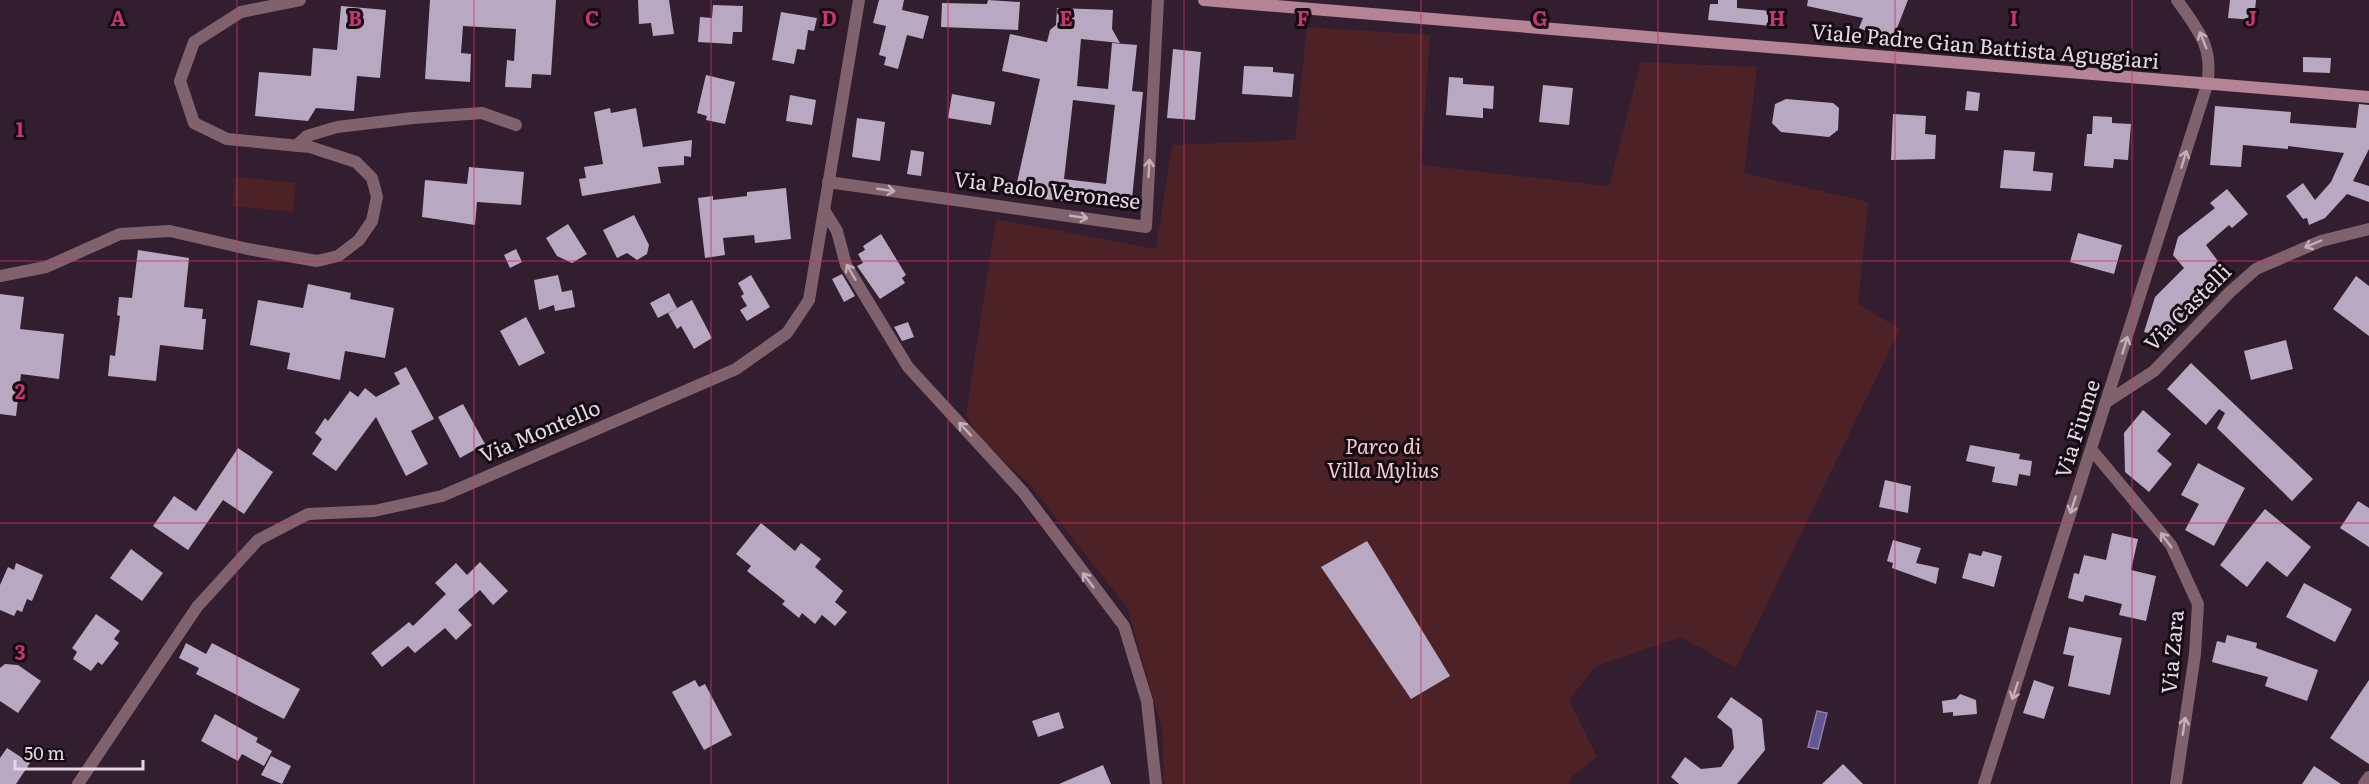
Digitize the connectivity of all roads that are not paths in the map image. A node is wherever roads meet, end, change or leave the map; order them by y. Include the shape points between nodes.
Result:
1 (300, 0) edge
2 (860, 0) edge
3 (1158, 0) edge
4 (1204, 0) edge
5 (2177, 0) edge
6 (2207, 85) junction
7 (2369, 98) edge
8 (516, 125) dead end
9 (296, 146) junction
10 (828, 182) junction
11 (824, 210) junction
12 (2369, 229) edge
13 (0, 276) edge
14 (2108, 401) junction
15 (2091, 449) junction
16 (2369, 777) edge
17 (78, 784) edge
18 (1156, 784) edge
19 (1984, 784) edge
20 (2176, 784) edge
21 (2364, 784) edge

1 - 9 street via 241,12 194,42 180,81 194,123 227,139
2 - 10 street, Via Montello
10 -> 3 street, Via Paolo Veronese via 1146,227
4 - 6 main road, Viale Padre Gian Battista Aguggiari
6 -> 5 street, Via Fiume via 2211,64 2202,35
6 - 7 main road, Viale Padre Gian Battista Aguggiari
14 -> 6 street, Via Fiume
8 - 9 street via 482,113 413,118 338,127 307,136
9 - 13 street via 356,162 372,178 377,197 372,221 359,240 338,256 317,261 170,231 120,234 46,267
10 - 11 street, Via Montello
11 - 17 street, Via Montello via 809,300 787,333 736,369 442,496 374,511 308,514 258,540 197,607
18 -> 11 street via 1147,701 1124,626 1023,492 908,367 846,265 837,231
12 -> 14 street, Via Castelli via 2321,241 2256,269 2154,371
14 - 15 street, Via Fiume
15 -> 19 street, Via Fiume
20 -> 15 street, Via Zara via 2195,654 2198,604 2171,545
16 - 21 street

